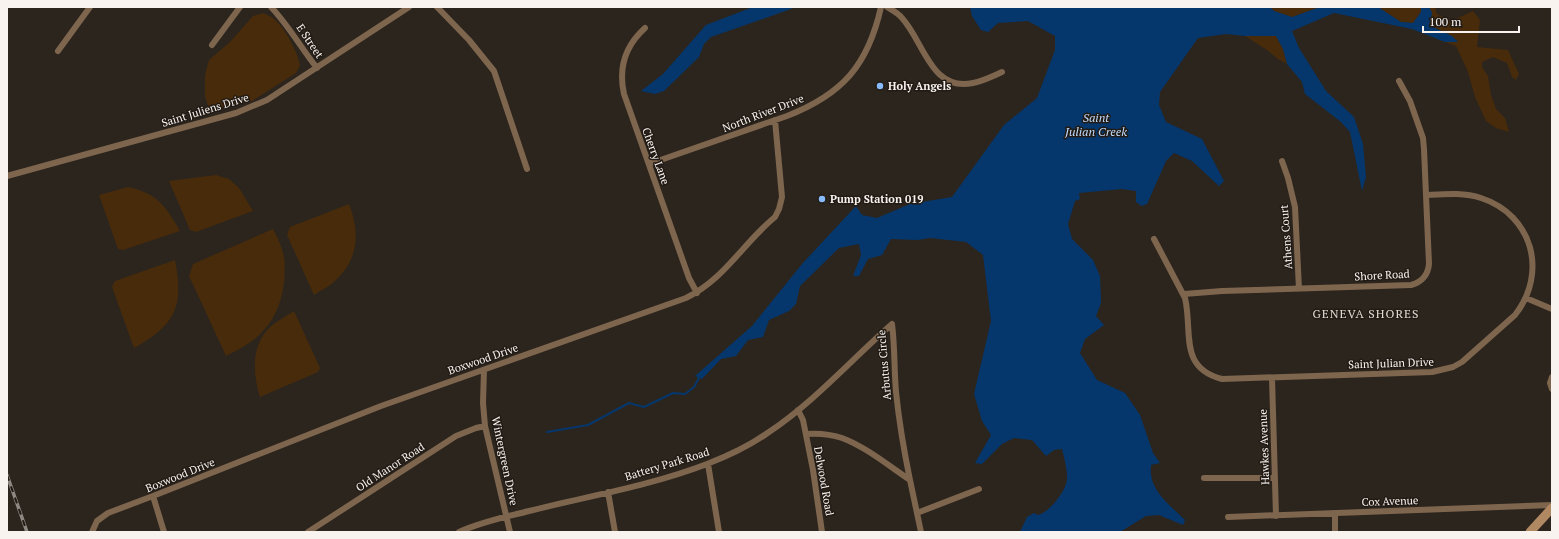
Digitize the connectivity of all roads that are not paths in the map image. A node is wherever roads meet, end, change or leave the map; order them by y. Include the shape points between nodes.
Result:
1 (90, 7) edge
2 (240, 7) edge
3 (271, 7) edge
4 (409, 7) edge
5 (437, 7) edge
6 (881, 7) edge
7 (887, 7) edge
8 (645, 28) dead end
9 (212, 45) dead end
10 (58, 51) dead end
11 (317, 68) junction
12 (1002, 72) dead end
13 (1399, 81) dead end
14 (775, 120) junction
15 (1282, 162) dead end
16 (649, 164) junction
17 (527, 169) dead end
18 (7, 176) edge
19 (1426, 195) junction
20 (1154, 239) dead end
21 (1299, 289) junction
22 (697, 293) junction
23 (1184, 294) junction
24 (1526, 298) junction
25 (1552, 309) edge
26 (484, 370) junction
27 (1552, 377) edge
28 (1272, 378) junction
29 (1552, 389) edge
30 (798, 410) junction
31 (486, 426) junction
32 (806, 434) junction
33 (708, 464) junction
34 (1204, 478) dead end
35 (1275, 478) junction
36 (910, 480) junction
37 (979, 489) dead end
38 (608, 492) junction
39 (153, 496) junction
40 (1552, 505) edge
41 (1552, 508) edge
42 (917, 513) junction
43 (1335, 513) junction
44 (1276, 516) junction
45 (507, 517) junction
46 (1228, 517) dead end
47 (92, 532) edge
48 (164, 532) edge
49 (308, 532) edge
50 (459, 532) edge
51 (510, 532) edge
52 (615, 532) edge
53 (719, 532) edge
54 (822, 532) edge
55 (921, 532) edge
56 (1335, 532) edge
57 (1530, 532) edge

1 - 10 street
2 - 9 street
3 - 11 street, E Street via 286,23
4 - 11 street, Saint Juliens Drive
5 - 17 street via 494,71
6 - 14 street, North River Drive via 876,30 866,53 847,79 815,104
7 - 12 street via 902,18 935,70 947,80 955,83 974,83
8 - 16 street, Cherry Lane via 628,48 621,76 624,94
11 - 18 street, Saint Juliens Drive via 267,100 236,113
13 - 19 street, Shore Road via 1410,101 1423,138
14 - 16 street, North River Drive
14 - 22 street, Boxwood Drive via 782,197 779,209 722,273
15 - 21 street, Athens Court via 1295,207
16 - 22 street, Cherry Lane via 689,278
19 - 21 street, Shore Road via 1429,264 1427,273 1421,281 1411,284
19 - 24 street, Saint Julian Drive via 1458,194 1479,197 1498,205 1516,220 1525,233 1532,255 1533,271
20 - 23 street, Saint Julian Drive
21 - 23 street, Shore Road
22 - 26 street, Boxwood Drive
23 - 28 street, Saint Julian Drive via 1188,308 1190,349 1193,359 1202,371 1222,379
24 - 25 street
24 - 28 street, Saint Julian Drive via 1514,315 1483,344 1462,362 1442,371
26 - 31 street, Wintergreen Drive via 483,403
26 - 39 street, Boxwood Drive via 381,406
27 - 29 street
28 - 35 street, Hawkes Avenue
30 - 32 street
30 - 33 street, Battery Park Road via 768,433
30 - 36 street, Arbutus Circle via 892,324 896,390
31 - 45 street, Wintergreen Drive
31 - 49 street, Old Manor Road via 456,436
32 - 36 street via 842,438
32 - 54 street, Delwood Road
33 - 38 street, Battery Park Road
33 - 53 street
34 - 35 street
35 - 44 street, Hawkes Avenue
36 - 42 street
37 - 42 street
38 - 45 street, Battery Park Road
38 - 52 street
39 - 47 street, Boxwood Drive via 104,515 97,520
39 - 48 street
40 - 43 street, Cox Avenue
41 - 57 main road
42 - 55 street
43 - 44 street, Cox Avenue
43 - 56 street
44 - 46 street, Cox Avenue
45 - 50 street, Battery Park Road
45 - 51 street, Wintergreen Drive

